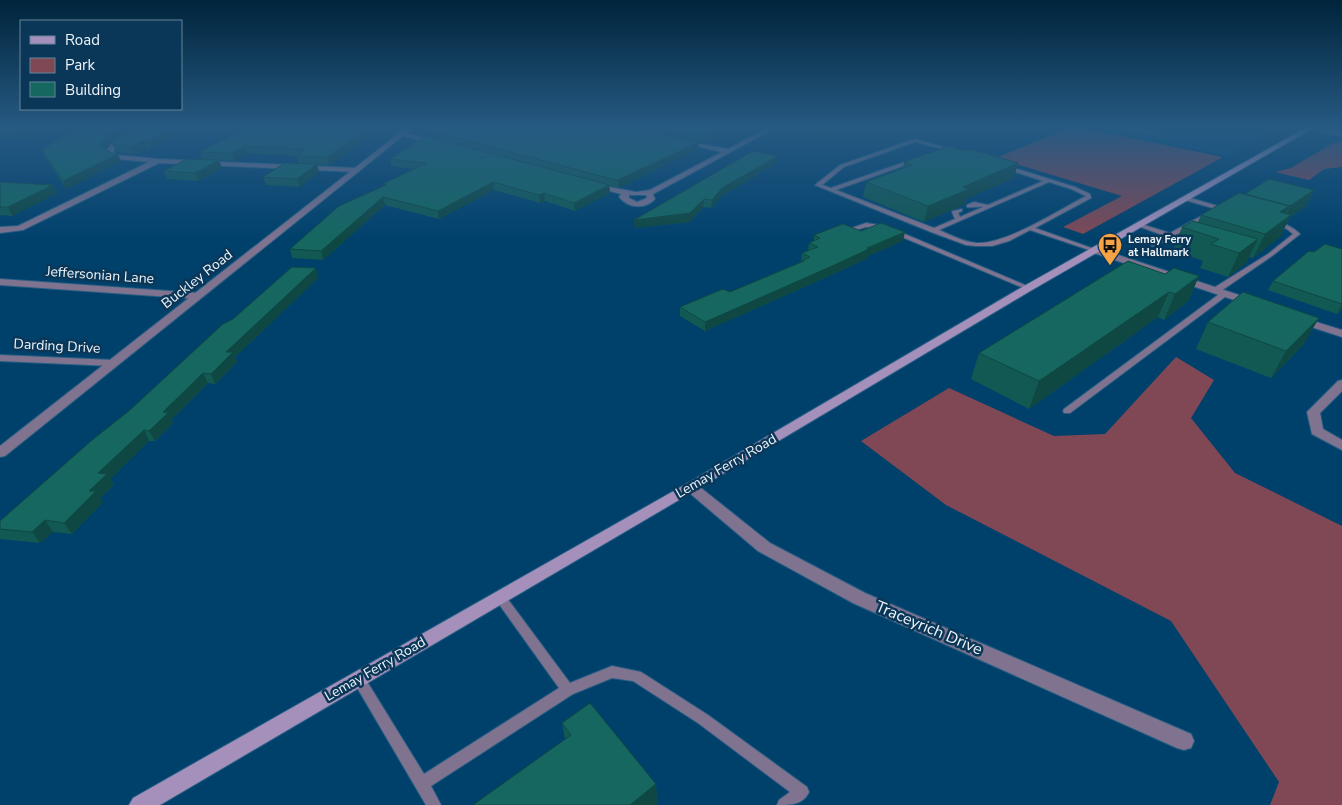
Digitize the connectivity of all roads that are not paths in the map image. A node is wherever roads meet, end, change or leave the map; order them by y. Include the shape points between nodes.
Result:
1 (151, 165) edge
2 (236, 165) edge
3 (363, 165) edge
4 (704, 165) edge
5 (845, 165) edge
6 (901, 165) edge
7 (999, 165) edge
8 (1247, 165) edge
9 (356, 170) junction
10 (1049, 180) junction
11 (583, 183) edge
12 (832, 190) junction
13 (649, 193) junction
14 (626, 194) junction
15 (1187, 199) junction
16 (969, 206) edge
17 (990, 206) junction
18 (1220, 208) junction
19 (960, 210) edge
20 (1234, 212) edge
21 (958, 220) junction
22 (1271, 222) edge
23 (1138, 225) junction
24 (1030, 228) junction
25 (852, 229) edge
26 (0, 230) edge
27 (933, 231) junction
28 (1170, 235) junction
29 (1199, 244) edge
30 (1153, 245) dead end
31 (1094, 250) junction
32 (1249, 260) edge
33 (1258, 263) junction
34 (0, 282) edge
35 (1028, 288) junction
36 (1220, 292) junction
37 (198, 296) junction
38 (1261, 306) edge
39 (1288, 316) edge
40 (1342, 334) edge
41 (0, 358) edge
42 (113, 363) junction
43 (1342, 384) edge
44 (1067, 411) dead end
45 (1342, 446) edge
46 (0, 453) edge
47 (691, 487) junction
48 (500, 597) junction
49 (358, 679) junction
50 (568, 690) junction
51 (1184, 741) dead end
52 (422, 784) junction
53 (140, 805) edge
54 (434, 805) edge
55 (784, 805) edge

1 - 26 street via 20,228
2 - 9 street
3 - 9 street, Buckley Road
4 - 13 street
5 - 12 lane via 818,185
6 - 12 lane
7 - 10 lane
8 - 15 main road, Lemay Ferry Road
9 - 37 street, Buckley Road
10 - 17 lane
10 - 24 lane via 1089,197
11 - 14 street
12 - 27 lane
13 - 14 street
13 - 14 street via 651,199 648,202 635,204 627,202 623,197
15 - 18 lane
15 - 23 main road, Lemay Ferry Road
16 - 17 lane
17 - 21 lane
18 - 20 lane
18 - 28 lane
19 - 21 lane via 955,212
21 - 27 lane
22 - 33 lane via 1297,234
23 - 28 lane
23 - 31 main road, Lemay Ferry Road
24 - 27 lane via 1008,239 982,246
24 - 31 lane
25 - 35 lane via 866,225 884,227
28 - 29 lane
28 - 30 lane
31 - 35 main road, Lemay Ferry Road
31 - 36 street
32 - 33 lane
33 - 36 lane
34 - 37 street, Jeffersonian Lane
35 - 47 main road, Lemay Ferry Road
36 - 38 street
36 - 44 lane
37 - 42 street, Buckley Road
39 - 40 street
41 - 42 street, Darding Drive
42 - 46 street, Buckley Road
43 - 45 street via 1313,412 1317,431
47 - 48 main road, Lemay Ferry Road
47 - 51 street, Traceyrich Drive via 764,547 859,598
48 - 49 main road, Lemay Ferry Road
48 - 50 lane
49 - 52 lane
49 - 53 main road, Lemay Ferry Road
50 - 52 lane
50 - 55 lane via 612,672 636,676 703,719 802,792
52 - 54 lane

